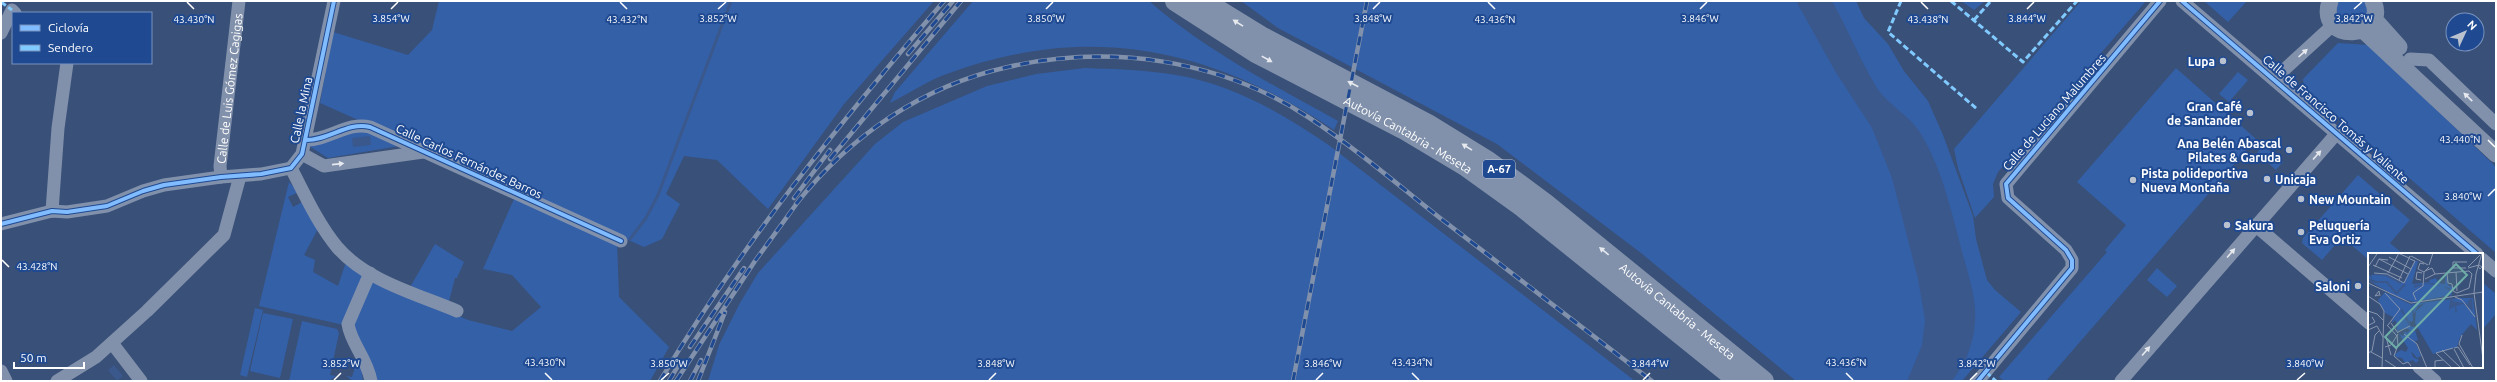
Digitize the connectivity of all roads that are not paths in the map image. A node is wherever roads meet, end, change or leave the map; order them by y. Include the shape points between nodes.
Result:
1 (239, 1) edge
2 (334, 1) edge
3 (1175, 1) edge
4 (1204, 1) edge
5 (2160, 1) edge
6 (2182, 1) edge
7 (2329, 1) edge
8 (2373, 11) edge
9 (12, 14) edge
10 (2333, 25) junction
11 (1, 33) edge
12 (2410, 58) junction
13 (67, 64) edge
14 (2274, 79) junction
15 (2496, 124) edge
16 (2337, 133) junction
17 (305, 140) junction
18 (2496, 142) edge
19 (423, 152) junction
20 (302, 154) junction
21 (2496, 154) edge
22 (1465, 166) junction
23 (291, 168) junction
24 (240, 176) junction
25 (221, 177) junction
26 (52, 211) junction
27 (1, 224) edge
28 (2255, 225) junction
29 (621, 241) dead end
30 (2476, 253) edge
31 (2483, 260) edge
32 (2496, 271) edge
33 (370, 273) junction
34 (1675, 308) junction
35 (457, 311) dead end
36 (2368, 322) edge
37 (112, 343) junction
38 (2420, 368) edge
39 (1, 371) edge
40 (6, 381) edge
41 (57, 381) edge
42 (141, 381) edge
43 (371, 381) edge
44 (1717, 381) edge
45 (1738, 381) edge
46 (1764, 381) edge
47 (1771, 381) edge
48 (1978, 381) edge
49 (2121, 381) edge
50 (2435, 381) edge

1 - 25 street, Calle de Luis Gómez Cagigas via 220,166
2 - 17 street, Calle la Mina
3 -> 22 highway, Autovía Cantabria - Meseta / A-67 via 1256,53 1403,129
34 -> 4 highway, Autovía Cantabria - Meseta / A-67 via 1527,189 1475,152 1414,116 1261,36
5 - 48 street, Calle de Luciano Malumbres via 2006,184 2008,198 2066,250 2072,260 2072,268
6 - 14 street, Calle de Francisco Tomás y Valiente
7 - 10 main road via 2328,13
8 - 10 main road via 2352,33 2344,32
8 - 12 main road via 2386,35
8 - 21 main road
9 - 11 street
14 -> 10 street
15 -> 12 street via 2429,60
12 - 18 main road
13 - 26 street via 58,128
14 - 16 street, Calle de Francisco Tomás y Valiente
28 -> 16 street, Calle de Francisco Tomás y Valiente
16 - 30 street, Calle de Francisco Tomás y Valiente
17 - 19 street, Calle Carlos Fernández Barros via 326,137 363,125
17 - 20 street, Calle la Mina
20 -> 19 street, Calle Carlos Fernández Barros via 324,166
19 - 29 street, Calle Carlos Fernández Barros
20 - 23 street, Calle la Mina
22 - 44 highway
22 - 45 highway, Autovía Cantabria - Meseta / A-67 via 1522,207
23 - 24 street
23 - 33 street via 310,206 338,247
24 - 25 street
24 - 37 street via 224,235
25 - 26 street via 153,188 107,206 67,212
26 - 27 street
28 - 36 street
49 -> 28 street, Calle de Francisco Tomás y Valiente
31 - 32 street
33 - 35 street
33 - 43 street via 348,324 351,336 366,362
34 - 46 highway, Autovía Cantabria - Meseta / A-67
34 - 47 highway
37 - 41 street via 96,357
37 - 42 street
38 - 50 street
39 - 40 street

